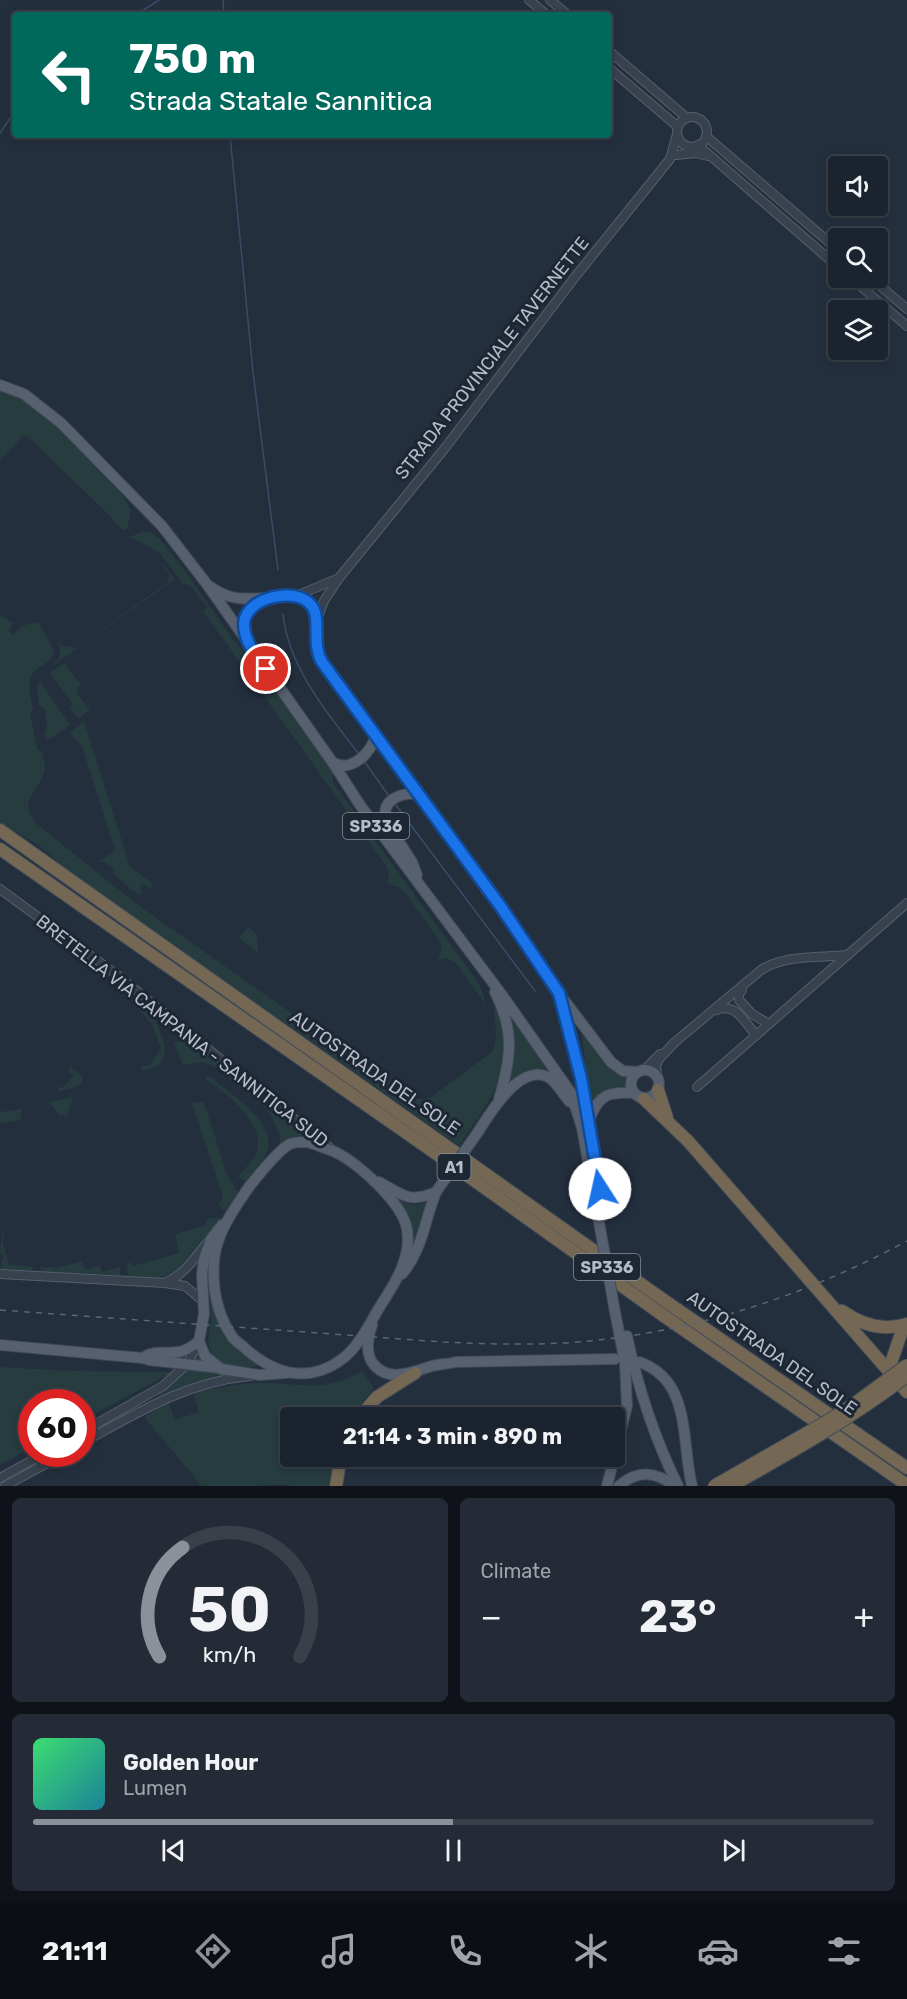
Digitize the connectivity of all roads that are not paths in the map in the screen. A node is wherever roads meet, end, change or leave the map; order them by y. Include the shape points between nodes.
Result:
1 (530, 0) edge
2 (550, 0) edge
3 (544, 12) edge
4 (564, 12) edge
5 (612, 54) edge
6 (612, 71) edge
7 (662, 113) junction
8 (687, 118) junction
9 (677, 130) junction
10 (706, 136) junction
11 (694, 146) junction
12 (673, 154) junction
13 (713, 159) junction
14 (828, 241) edge
15 (828, 258) edge
16 (863, 288) edge
17 (883, 288) edge
18 (907, 309) edge
19 (907, 326) edge
20 (1, 384) edge
21 (339, 578) junction
22 (206, 583) junction
23 (296, 596) junction
24 (271, 598) junction
25 (316, 622) junction
26 (253, 651) junction
27 (373, 734) junction
28 (333, 763) junction
29 (419, 794) junction
30 (0, 830) edge
31 (0, 849) edge
32 (422, 886) junction
33 (0, 889) edge
34 (907, 903) edge
35 (849, 954) junction
36 (485, 974) junction
37 (744, 986) junction
38 (559, 993) junction
39 (711, 1012) junction
40 (769, 1024) junction
41 (756, 1035) junction
42 (670, 1047) junction
43 (641, 1071) junction
44 (657, 1076) junction
45 (698, 1087) dead end
46 (658, 1090) junction
47 (639, 1096) junction
48 (498, 1102) junction
49 (575, 1107) junction
50 (668, 1120) junction
51 (589, 1122) junction
52 (335, 1152) junction
53 (369, 1176) junction
54 (436, 1192) junction
55 (227, 1217) junction
56 (603, 1226) junction
57 (211, 1239) junction
58 (0, 1274) edge
59 (400, 1276) junction
60 (165, 1283) junction
61 (823, 1295) junction
62 (203, 1301) junction
63 (381, 1305) junction
64 (619, 1315) junction
65 (906, 1324) edge
66 (200, 1341) junction
67 (0, 1345) edge
68 (142, 1358) junction
69 (615, 1359) dead end
70 (639, 1362) dead end
71 (187, 1364) junction
72 (907, 1365) edge
73 (221, 1369) junction
74 (287, 1373) junction
75 (415, 1373) junction
76 (259, 1375) junction
77 (907, 1376) edge
78 (893, 1378) junction
79 (907, 1392) edge
80 (368, 1407) edge
81 (96, 1424) edge
82 (96, 1435) edge
83 (20, 1467) edge
84 (40, 1467) edge
85 (339, 1467) edge
86 (907, 1468) edge
87 (0, 1478) edge
88 (907, 1485) edge
89 (5, 1486) edge
90 (336, 1486) edge
91 (608, 1486) edge
92 (619, 1486) edge
93 (676, 1486) edge
94 (692, 1486) edge
95 (714, 1486) edge
96 (731, 1486) edge

1 - 3 street
2 - 4 street
5 - 8 street
6 - 7 street
7 - 9 street
7 - 12 street via 672,134
8 - 9 street
8 - 10 street via 703,123
9 - 11 street via 681,143
9 - 12 street, STRADA PROVINCIALE TAVERNETTE
10 - 11 street, STRADA PROVINCIALE TAVERNETTE
10 - 14 street
11 - 12 street, STRADA PROVINCIALE TAVERNETTE
11 - 13 street
12 - 13 street via 696,153
12 - 21 street, STRADA PROVINCIALE TAVERNETTE
13 - 15 street
16 - 19 street
17 - 18 street
20 - 22 main road via 24,394 61,423 162,526
21 - 23 street, STRADA PROVINCIALE TAVERNETTE
21 - 25 street, STRADA PROVINCIALE TAVERNETTE
22 - 24 main road via 226,597
22 - 26 main road
23 - 24 main road
23 - 25 main road, SP336 via 314,608
24 - 26 main road via 253,607 246,616 244,627
25 - 27 main road, SP336 via 318,656
26 - 28 main road
27 - 28 main road via 372,747 355,763
27 - 29 main road, SP336
28 - 32 main road, SP336
29 - 32 main road via 401,794 393,799 386,805 384,816
29 - 38 main road, SP336
30 - 86 highway, AUTOSTRADA DEL SOLE / A1
31 - 88 highway, AUTOSTRADA DEL SOLE / A1
32 - 36 main road, SP336
33 - 52 street, BRETELLA VIA CAMPANIA - SANNITICA SUD via 117,975
34 - 35 street
35 - 37 street via 773,963
35 - 40 street
36 - 48 main road, SP336 via 505,1016 510,1037 510,1060
36 - 49 main road, SP336 via 567,1086
37 - 39 street
37 - 40 street via 739,1000
38 - 43 main road via 611,1062 623,1071
38 - 51 main road, SP336
39 - 41 street via 730,1007
39 - 42 street
40 - 41 street
41 - 45 street
42 - 43 street
42 - 44 street via 659,1059
43 - 44 main road
43 - 47 main road via 631,1082
44 - 46 main road
46 - 47 main road via 652,1097
46 - 50 highway
47 - 50 highway
47 - 51 main road via 614,1092 606,1095 594,1107
48 - 49 main road, SP336 via 533,1075 552,1080
48 - 54 main road, SP336, bridge
49 - 56 main road, SP336
50 - 61 highway
51 - 56 main road, SP336
52 - 53 main road
52 - 55 main road via 308,1142 290,1144 263,1169
53 - 54 main road via 413,1199
53 - 59 main road via 392,1200 407,1228
54 - 59 main road via 413,1261
55 - 57 main road
55 - 74 main road via 214,1258 215,1291 221,1315 234,1339 258,1359
56 - 64 main road, SP336, bridge
57 - 60 street via 184,1272
57 - 62 main road via 204,1259
58 - 60 street
59 - 63 main road
60 - 62 street via 185,1286
61 - 65 highway via 858,1322 877,1327
61 - 78 highway
62 - 66 main road
63 - 74 main road via 353,1349 340,1361 313,1374
63 - 75 main road via 369,1337 370,1359 389,1374
64 - 91 main road via 627,1406
64 - 93 main road, SP336
65 - 78 highway via 891,1363
66 - 68 main road via 178,1352 149,1353
66 - 71 street
66 - 73 main road via 205,1356
67 - 68 main road
68 - 71 main road
69 - 75 main road via 456,1362
70 - 94 main road via 649,1365 668,1382 678,1399
71 - 73 main road
71 - 81 street via 164,1386
72 - 95 highway, bridge via 824,1423
73 - 76 main road
74 - 76 main road
75 - 80 highway via 377,1397
76 - 82 street via 191,1388 159,1400
77 - 96 highway, bridge via 833,1428
78 - 79 highway
83 - 87 street
84 - 89 street
85 - 90 highway
92 - 93 main road, SP336 via 642,1474 657,1475

